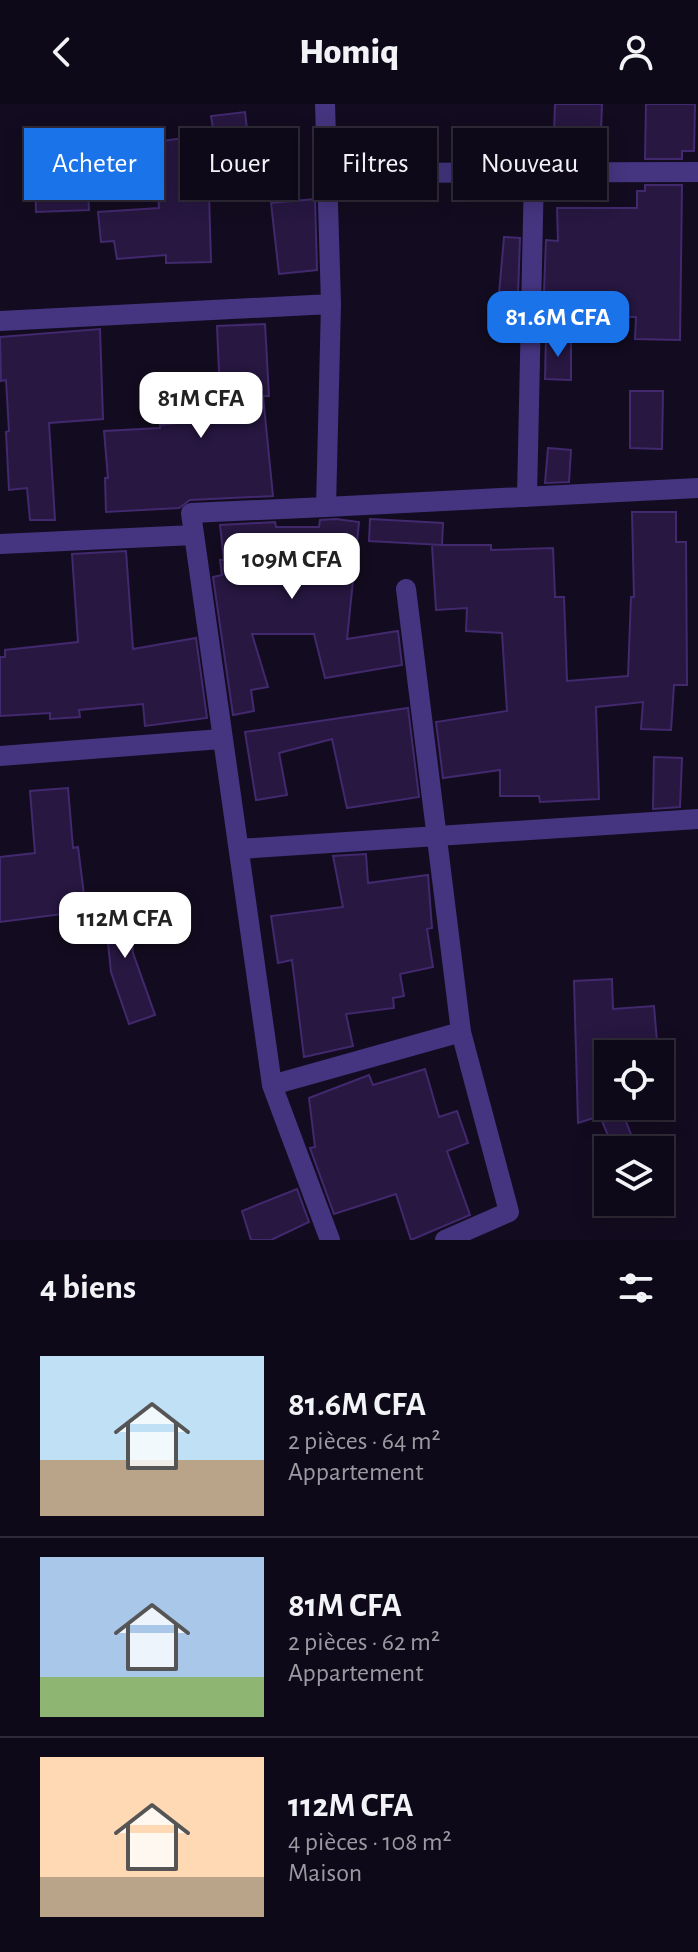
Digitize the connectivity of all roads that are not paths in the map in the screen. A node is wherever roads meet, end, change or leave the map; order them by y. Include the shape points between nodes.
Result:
1 (325, 104) edge
2 (326, 128) edge
3 (607, 172) edge
4 (698, 172) edge
5 (328, 200) edge
6 (533, 200) edge
7 (331, 304) junction
8 (0, 321) edge
9 (698, 488) edge
10 (527, 497) junction
11 (326, 507) junction
12 (194, 535) junction
13 (0, 544) edge
14 (406, 589) dead end
15 (221, 739) junction
16 (0, 756) edge
17 (698, 819) edge
18 (437, 836) junction
19 (239, 849) junction
20 (461, 1032) junction
21 (272, 1085) junction
22 (330, 1240) edge
23 (445, 1240) edge

1 - 2 street
3 - 4 street
5 - 7 street
6 - 10 street
7 - 8 street
7 - 11 street
9 - 10 street
10 - 11 street
11 - 12 street via 191,513
12 - 13 street
12 - 15 street
14 - 18 street
15 - 16 street
15 - 19 street
17 - 18 street
18 - 19 street
18 - 20 street
19 - 21 street
20 - 21 street
20 - 23 street via 509,1212
21 - 22 street

